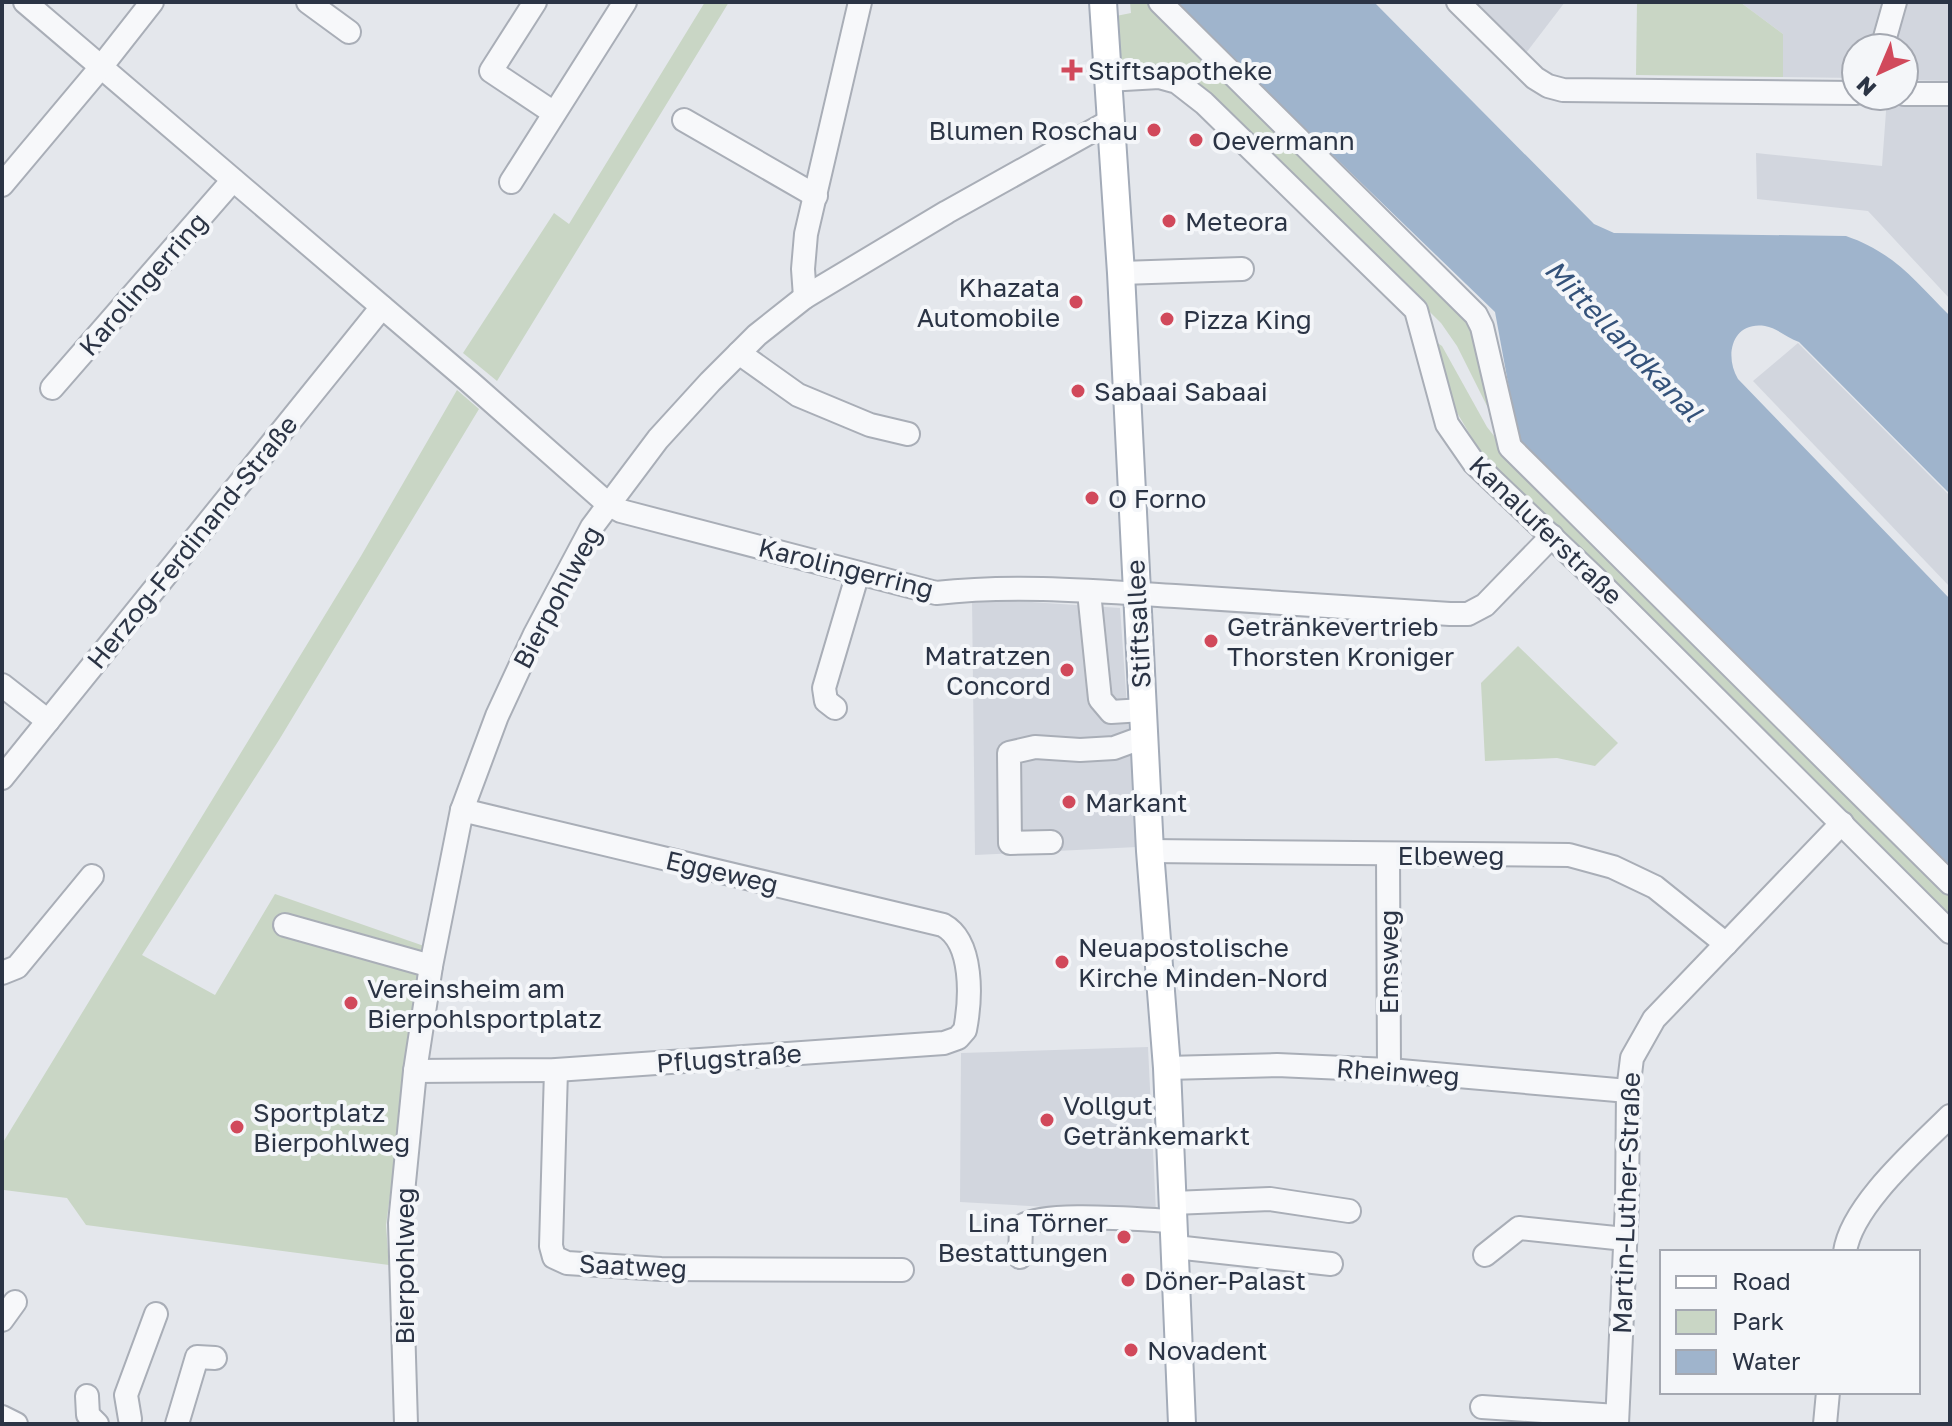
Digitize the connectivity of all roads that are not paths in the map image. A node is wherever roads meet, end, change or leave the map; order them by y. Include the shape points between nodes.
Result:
1 (25, 2) edge
2 (152, 2) edge
3 (308, 2) edge
4 (535, 2) edge
5 (625, 2) edge
6 (860, 2) edge
7 (1103, 2) edge
8 (1160, 2) edge
9 (1458, 2) edge
10 (1895, 2) edge
11 (349, 32) dead end
12 (1887, 32) edge
13 (101, 67) junction
14 (1107, 80) junction
15 (1840, 93) edge
16 (1920, 94) edge
17 (1950, 94) edge
18 (554, 113) junction
19 (684, 120) dead end
20 (1112, 120) junction
21 (233, 180) junction
22 (511, 182) dead end
23 (2, 185) edge
24 (816, 196) junction
25 (1242, 269) dead end
26 (1121, 273) junction
27 (805, 297) junction
28 (382, 307) junction
29 (739, 353) junction
30 (52, 388) dead end
31 (908, 434) dead end
32 (608, 504) junction
33 (1552, 536) junction
34 (858, 573) junction
35 (1089, 592) junction
36 (1137, 594) junction
37 (2, 685) edge
38 (835, 708) dead end
39 (1143, 710) junction
40 (48, 721) junction
41 (1144, 737) junction
42 (2, 778) edge
43 (462, 810) junction
44 (1842, 823) junction
45 (1051, 842) dead end
46 (1150, 851) junction
47 (1388, 854) junction
48 (92, 876) dead end
49 (1950, 883) edge
50 (285, 925) dead end
51 (1950, 932) edge
52 (1726, 944) junction
53 (967, 956) joint
54 (431, 966) junction
55 (2, 973) edge
56 (1167, 1068) junction
57 (556, 1070) junction
58 (1389, 1070) junction
59 (415, 1071) junction
60 (1628, 1091) junction
61 (1950, 1116) edge
62 (1349, 1211) dead end
63 (1174, 1212) junction
64 (1625, 1239) junction
65 (1175, 1247) junction
66 (1845, 1250) edge
67 (1485, 1255) dead end
68 (1020, 1257) dead end
69 (1331, 1264) dead end
70 (902, 1270) dead end
71 (156, 1314) dead end
72 (215, 1358) dead end
73 (1828, 1394) edge
74 (87, 1396) dead end
75 (1482, 1407) dead end
76 (2, 1417) edge
77 (1617, 1420) edge
78 (132, 1422) edge
79 (16, 1424) edge
80 (97, 1424) edge
81 (177, 1424) edge
82 (406, 1424) edge
83 (1182, 1424) edge
84 (1825, 1424) edge

1 - 13 street, Karolingerring
2 - 13 street
3 - 11 street
4 - 18 street via 491,71
5 - 18 street
6 - 24 street
7 - 14 main road, Stiftsallee
8 - 49 street via 1476,315 1510,447
9 - 15 street via 1535,78 1563,90
10 - 12 street
13 - 21 street, Karolingerring
13 - 23 street
14 - 20 main road, Stiftsallee
14 - 33 street, Kanaluferstraße via 1159,77 1177,82 1416,310 1447,424 1474,463
16 - 17 street
18 - 22 street
19 - 24 street
20 - 26 main road, Stiftsallee
20 - 27 street, Bierpohlweg
21 - 28 street, Karolingerring
21 - 30 street, Karolingerring
24 - 27 street via 806,234
25 - 26 street
26 - 36 main road, Stiftsallee
27 - 29 street, Bierpohlweg
28 - 32 street, Karolingerring
28 - 40 street, Herzog-Ferdinand-Straße
29 - 31 street via 798,395 870,425
29 - 32 street, Bierpohlweg via 658,439
32 - 34 street, Karolingerring
32 - 43 street, Bierpohlweg via 535,634
33 - 36 street, Karolingerring via 1485,605 1468,614
33 - 44 street, Kanaluferstraße
34 - 35 street, Karolingerring via 936,593
34 - 38 street via 824,688 826,701
35 - 36 street, Karolingerring
35 - 39 street via 1100,699 1111,712
36 - 39 main road, Stiftsallee
37 - 40 street
39 - 41 main road, Stiftsallee
40 - 42 street, Herzog-Ferdinand-Straße
41 - 45 street via 1114,748 1035,747 1009,753 1010,843
41 - 46 main road, Stiftsallee
43 - 53 street, Eggeweg via 943,925 959,939
43 - 54 street, Bierpohlweg
44 - 51 street, Kanaluferstraße
44 - 52 street, Martin-Luther-Straße
46 - 47 street, Elbeweg
46 - 56 main road, Stiftsallee
47 - 52 street, Elbeweg via 1569,855 1613,867 1655,887
47 - 58 street, Emsweg
48 - 55 street via 17,967
50 - 54 street
52 - 60 street, Martin-Luther-Straße via 1654,1019 1632,1058
53 - 57 street, Pflugstraße via 967,1019 965,1030 952,1041
54 - 59 street, Bierpohlweg
56 - 58 street, Rheinweg
56 - 63 main road, Stiftsallee
57 - 59 street, Pflugstraße
57 - 70 street, Saatweg via 554,1257 567,1263 661,1269
58 - 60 street, Rheinweg
59 - 82 street, Bierpohlweg via 400,1223
60 - 64 street, Martin-Luther-Straße
61 - 66 street via 1881,1184
62 - 63 street via 1270,1199
63 - 65 main road, Stiftsallee
63 - 68 street via 1026,1222 1021,1227
64 - 67 street via 1519,1228
64 - 77 street, Martin-Luther-Straße
65 - 69 street
65 - 83 main road, Stiftsallee
71 - 78 street via 126,1395
72 - 81 street via 197,1357
73 - 84 street
74 - 80 street via 88,1415
75 - 77 street
76 - 79 street

